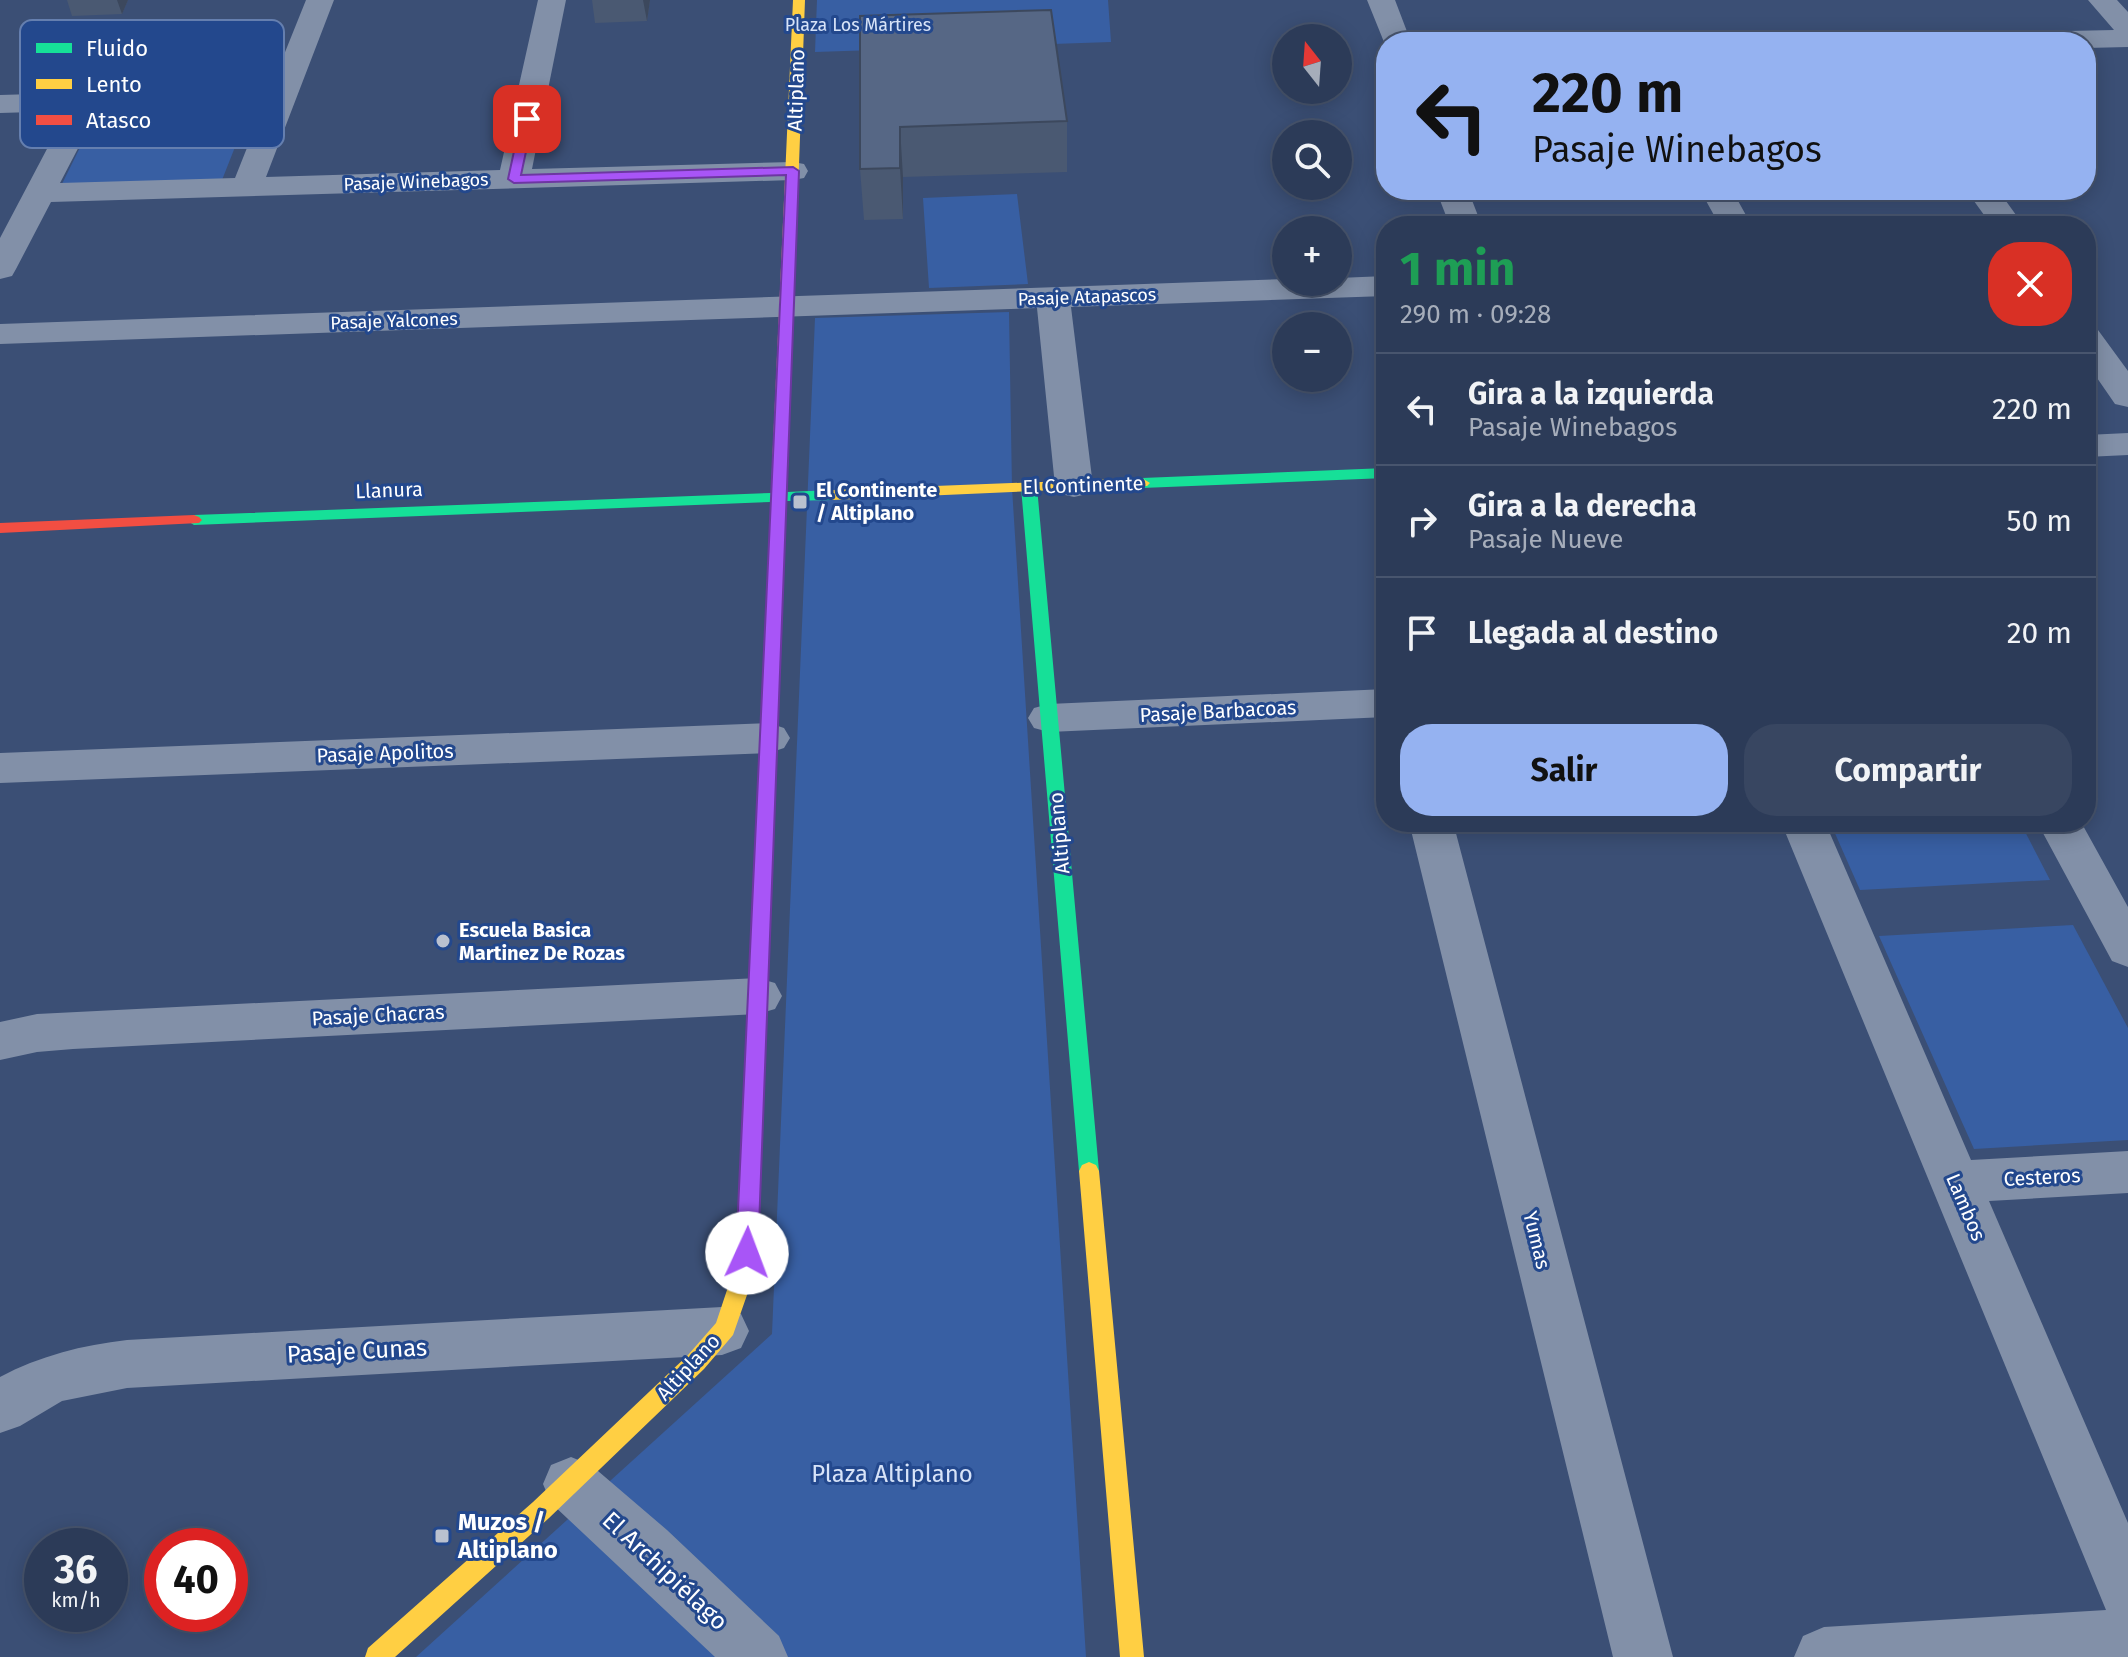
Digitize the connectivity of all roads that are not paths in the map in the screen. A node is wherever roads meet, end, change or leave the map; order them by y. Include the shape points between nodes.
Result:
1 (320, 0) edge
2 (552, 0) edge
3 (799, 0) edge
4 (1381, 0) edge
5 (2102, 0) edge
6 (2128, 29) edge
7 (1393, 32) edge
8 (2128, 38) edge
9 (2096, 39) edge
10 (284, 91) edge
11 (0, 104) edge
12 (20, 104) edge
13 (63, 148) edge
14 (262, 148) edge
15 (793, 171) junction
16 (514, 179) junction
17 (247, 187) junction
18 (40, 193) junction
19 (0, 269) edge
20 (1376, 286) edge
21 (1053, 298) junction
22 (788, 307) junction
23 (0, 334) edge
24 (2096, 351) edge
25 (2128, 396) edge
26 (2128, 444) edge
27 (2096, 446) edge
28 (1376, 473) edge
29 (1074, 486) junction
30 (1029, 487) junction
31 (779, 497) junction
32 (0, 528) edge
33 (1376, 703) edge
34 (1049, 718) junction
35 (769, 738) junction
36 (0, 768) edge
37 (1434, 832) edge
38 (1807, 832) edge
39 (2064, 832) edge
40 (2128, 949) edge
41 (758, 996) junction
42 (0, 1041) edge
43 (2128, 1172) edge
44 (1955, 1182) junction
45 (722, 1331) junction
46 (0, 1408) edge
47 (571, 1484) junction
48 (2128, 1592) edge
49 (2128, 1638) edge
50 (377, 1657) edge
51 (758, 1657) edge
52 (1132, 1657) edge
53 (1643, 1657) edge
54 (1824, 1657) edge

1 - 10 street
2 - 16 street
3 - 15 street, Altiplano
4 - 7 street
5 - 6 street
8 - 9 street
11 - 12 street
13 - 18 street
14 - 17 street
15 - 16 street, Pasaje Winebagos
15 - 22 street, Altiplano
16 - 17 street, Pasaje Winebagos
17 - 18 street, Pasaje Winebagos
18 - 19 street
20 - 21 street, Pasaje Atapascos
21 - 22 street, Pasaje Atapascos
21 - 29 street
22 - 23 street, Pasaje Yalcones
22 - 31 street, Altiplano
24 - 25 street
26 - 27 street
28 - 29 street, El Continente
29 - 30 street, El Continente
30 - 31 street, El Continente
30 - 34 street, Altiplano
31 - 32 street, Llanura
31 - 35 street, Altiplano
33 - 34 street, Pasaje Barbacoas
34 - 52 street, Altiplano
35 - 36 street, Pasaje Apolitos
35 - 41 street, Altiplano
37 - 53 street, Yumas
38 - 44 street, Lambos
39 - 40 street
41 - 42 street, Pasaje Chacras via 73,1030
41 - 45 street, Altiplano via 747,1253 736,1307
43 - 44 street, Cesteros
44 - 48 street, Lambos
45 - 46 street, Pasaje Cunas via 127,1364 59,1376
45 - 47 street, Altiplano
47 - 50 street, Altiplano
47 - 51 street, El Archipiélago
49 - 54 street

